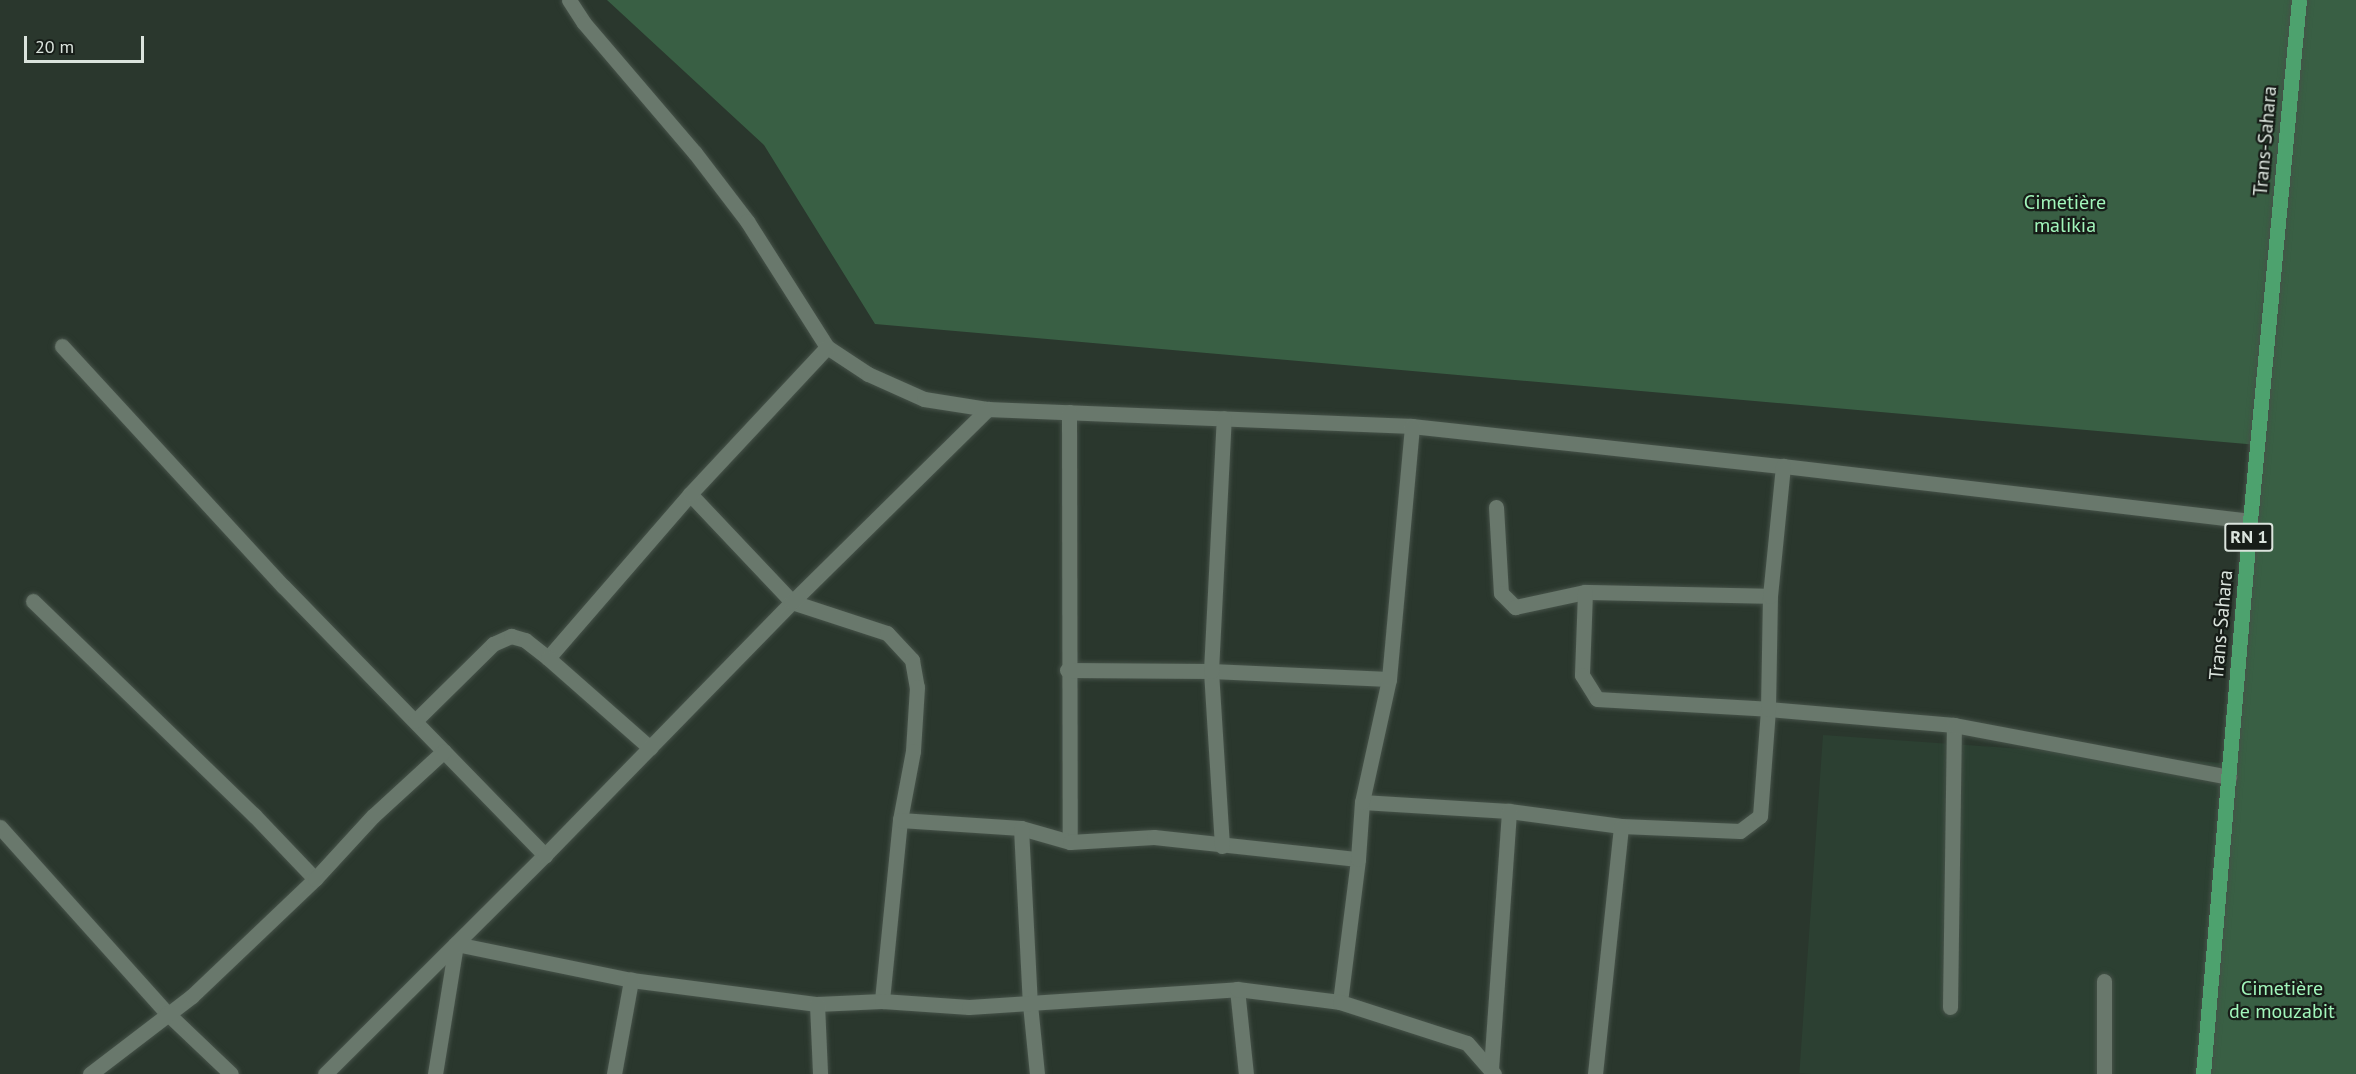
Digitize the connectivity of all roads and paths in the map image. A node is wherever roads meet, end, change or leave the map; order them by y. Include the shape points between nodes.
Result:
1 (569, 0) edge
2 (2299, 0) edge
3 (62, 346) dead end
4 (827, 347) junction
5 (988, 409) junction
6 (1069, 412) junction
7 (1224, 418) junction
8 (1412, 426) junction
9 (1783, 466) junction
10 (690, 494) junction
11 (1496, 507) dead end
12 (2250, 521) junction
13 (1586, 592) junction
14 (1770, 596) junction
15 (33, 601) dead end
16 (792, 602) junction
17 (548, 658) junction
18 (1067, 670) junction
19 (1211, 671) junction
20 (1389, 679) junction
21 (1768, 709) junction
22 (415, 721) junction
23 (1954, 725) junction
24 (650, 748) junction
25 (444, 751) junction
26 (2229, 777) junction
27 (1362, 802) junction
28 (1509, 811) junction
29 (900, 820) junction
30 (1621, 826) junction
31 (0, 827) edge
32 (1021, 828) junction
33 (1070, 842) junction
34 (1222, 846) junction
35 (545, 855) junction
36 (1358, 859) junction
37 (315, 879) junction
38 (456, 944) junction
39 (631, 980) junction
40 (2104, 981) dead end
41 (1237, 989) junction
42 (882, 1000) junction
43 (1340, 1002) junction
44 (817, 1004) junction
45 (1030, 1004) junction
46 (1950, 1006) dead end
47 (167, 1013) junction
48 (1492, 1072) edge
49 (90, 1074) edge
50 (231, 1074) edge
51 (325, 1074) edge
52 (435, 1074) edge
53 (614, 1074) edge
54 (820, 1074) edge
55 (1037, 1074) edge
56 (1246, 1074) edge
57 (1595, 1074) edge
58 (2104, 1074) edge
59 (2203, 1074) edge

1 - 4 street via 747,221
2 - 12 main road, Trans-Sahara / RN 1
3 - 22 street
4 - 5 street via 868,374 924,399
4 - 10 street
5 - 6 street
5 - 16 street
6 - 7 street
6 - 18 street
7 - 8 street
7 - 19 street
8 - 9 street
8 - 20 street
9 - 12 street
9 - 14 street
10 - 16 street
10 - 17 street
11 - 13 street via 1501,593 1515,607
12 - 26 main road, Trans-Sahara / RN 1
13 - 14 street
13 - 21 street via 1582,675 1597,699
14 - 21 street
15 - 37 street
16 - 24 street
16 - 29 street via 887,633 912,660 916,687 913,751
17 - 22 street via 525,640 511,636 493,644
17 - 24 street
18 - 19 street
18 - 33 street
19 - 20 street
19 - 34 street
20 - 27 street
21 - 23 street
21 - 30 street via 1760,816 1740,831
22 - 25 street
23 - 26 street
23 - 46 street
24 - 35 street
25 - 35 street
25 - 37 street via 373,816
26 - 59 main road, Trans-Sahara / RN 1
27 - 28 street
27 - 36 street
28 - 30 street
28 - 48 street
29 - 32 street
29 - 42 street
30 - 57 street
31 - 47 street
32 - 33 street
32 - 45 street
33 - 34 street via 1154,837
34 - 36 street
35 - 38 street
36 - 43 street
37 - 47 street via 192,996
38 - 39 street
38 - 51 street
38 - 52 street
39 - 44 street
39 - 53 street
40 - 58 street
41 - 43 street
41 - 45 street
41 - 56 street
42 - 44 street
42 - 45 street via 969,1007
43 - 48 street via 1467,1043
44 - 54 street
45 - 55 street
47 - 49 street
47 - 50 street

